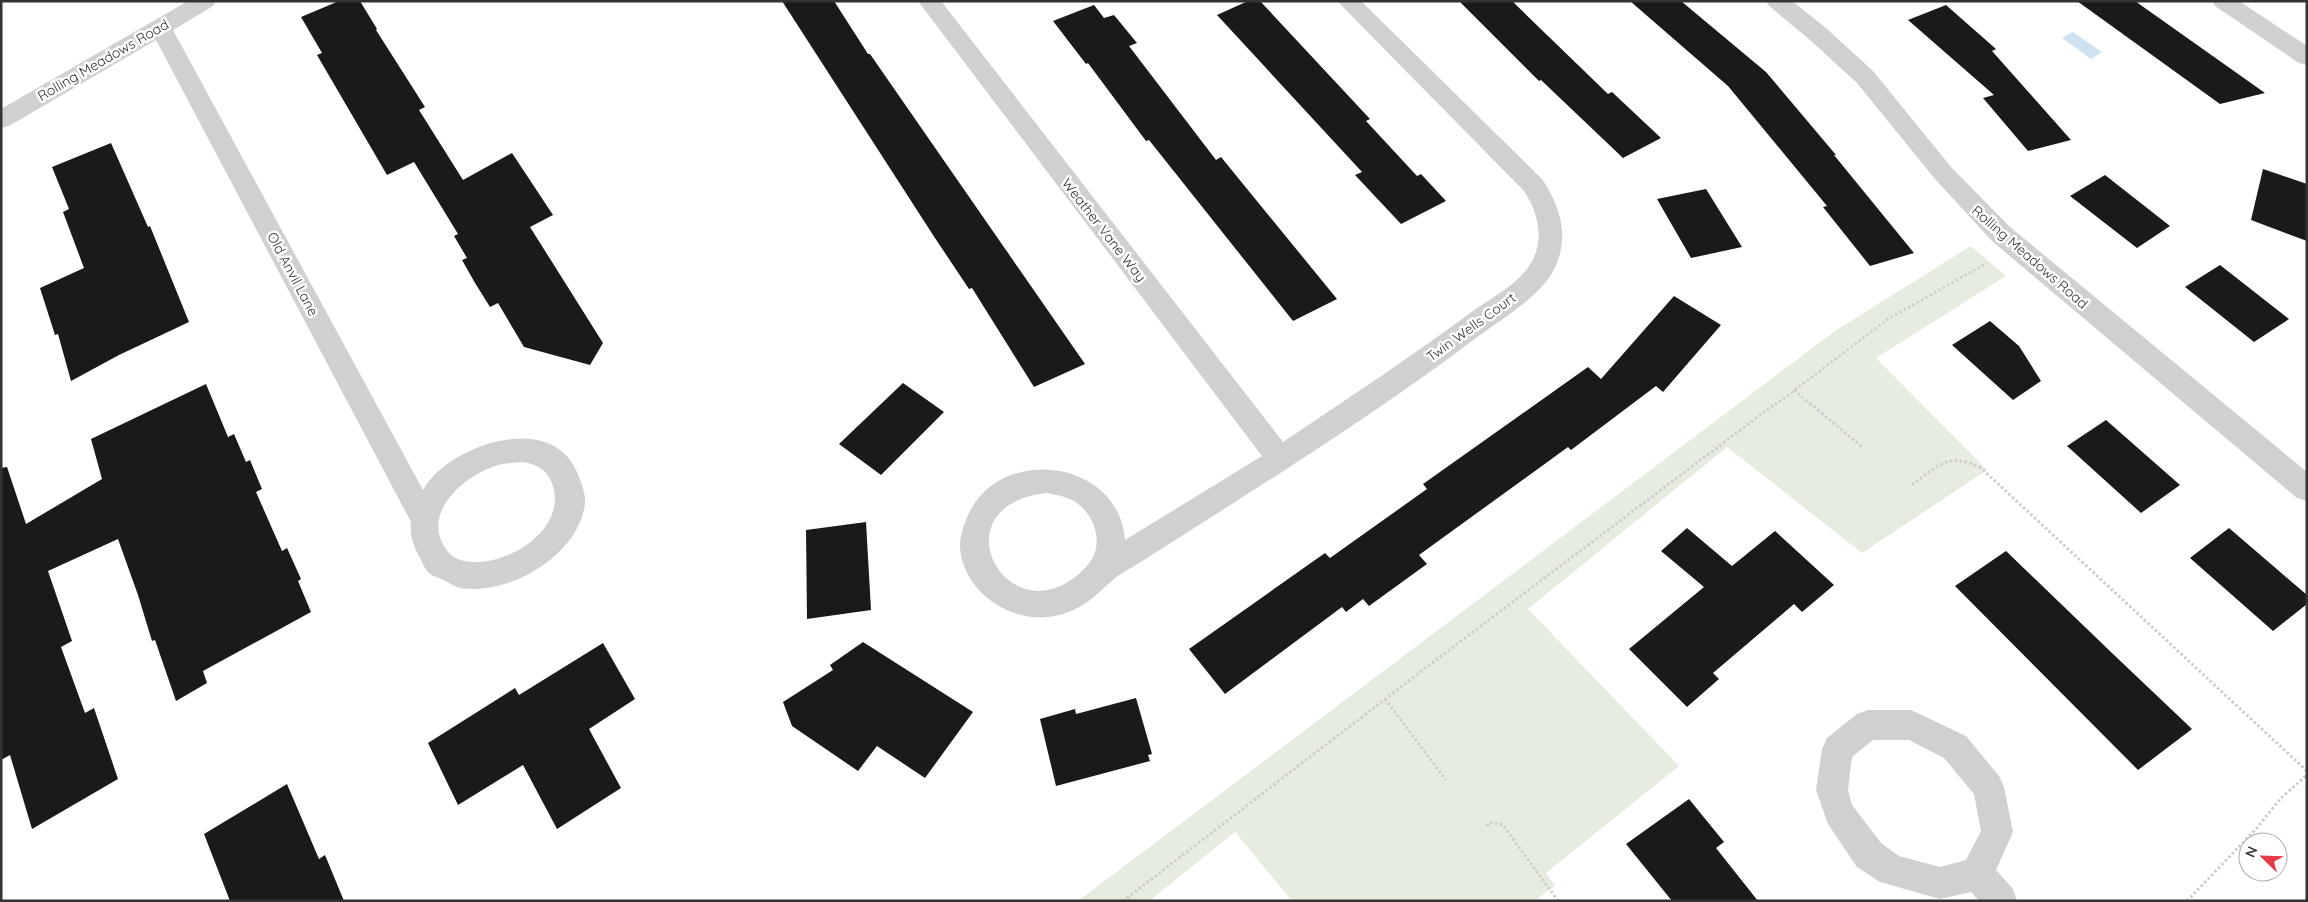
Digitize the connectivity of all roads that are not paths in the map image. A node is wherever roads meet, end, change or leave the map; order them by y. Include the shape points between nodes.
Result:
1 (205, 1) edge
2 (930, 1) edge
3 (1348, 1) edge
4 (1777, 1) edge
5 (2223, 1) edge
6 (160, 28) junction
7 (2307, 57) edge
8 (1, 120) edge
9 (1280, 459) junction
10 (2301, 476) edge
11 (425, 521) junction
12 (1103, 570) junction
13 (1977, 874) junction
14 (2001, 901) edge

1 - 6 street, Rolling Meadows Road
2 - 9 street, Weather Vane Way
3 - 9 street, Twin Wells Court via 1533,186 1549,216 1549,251 1541,269 1528,285 1440,350
4 - 10 street, Rolling Meadows Road via 1865,77 1943,173 2001,234
5 - 7 street
6 - 8 street, Rolling Meadows Road
6 - 11 street, Old Anvil Lane
9 - 12 street, Twin Wells Court
11 - 11 street, Old Anvil Lane via 431,502 443,484 480,457 502,451 523,450 542,454 565,474 570,489 565,521 555,538 522,565 502,573 461,574 444,567 433,556 425,539
12 - 12 street, Twin Wells Court via 1089,586 1071,598 1027,603 1006,596 990,585 979,568 974,549 976,530 989,507 1016,486 1057,481 1077,487 1093,498 1105,514 1111,532 1110,551
13 - 13 street via 1997,832 1988,786 1956,747 1912,725 1868,725 1838,749 1832,790 1839,813 1869,855 1892,870 1940,883
13 - 14 street

